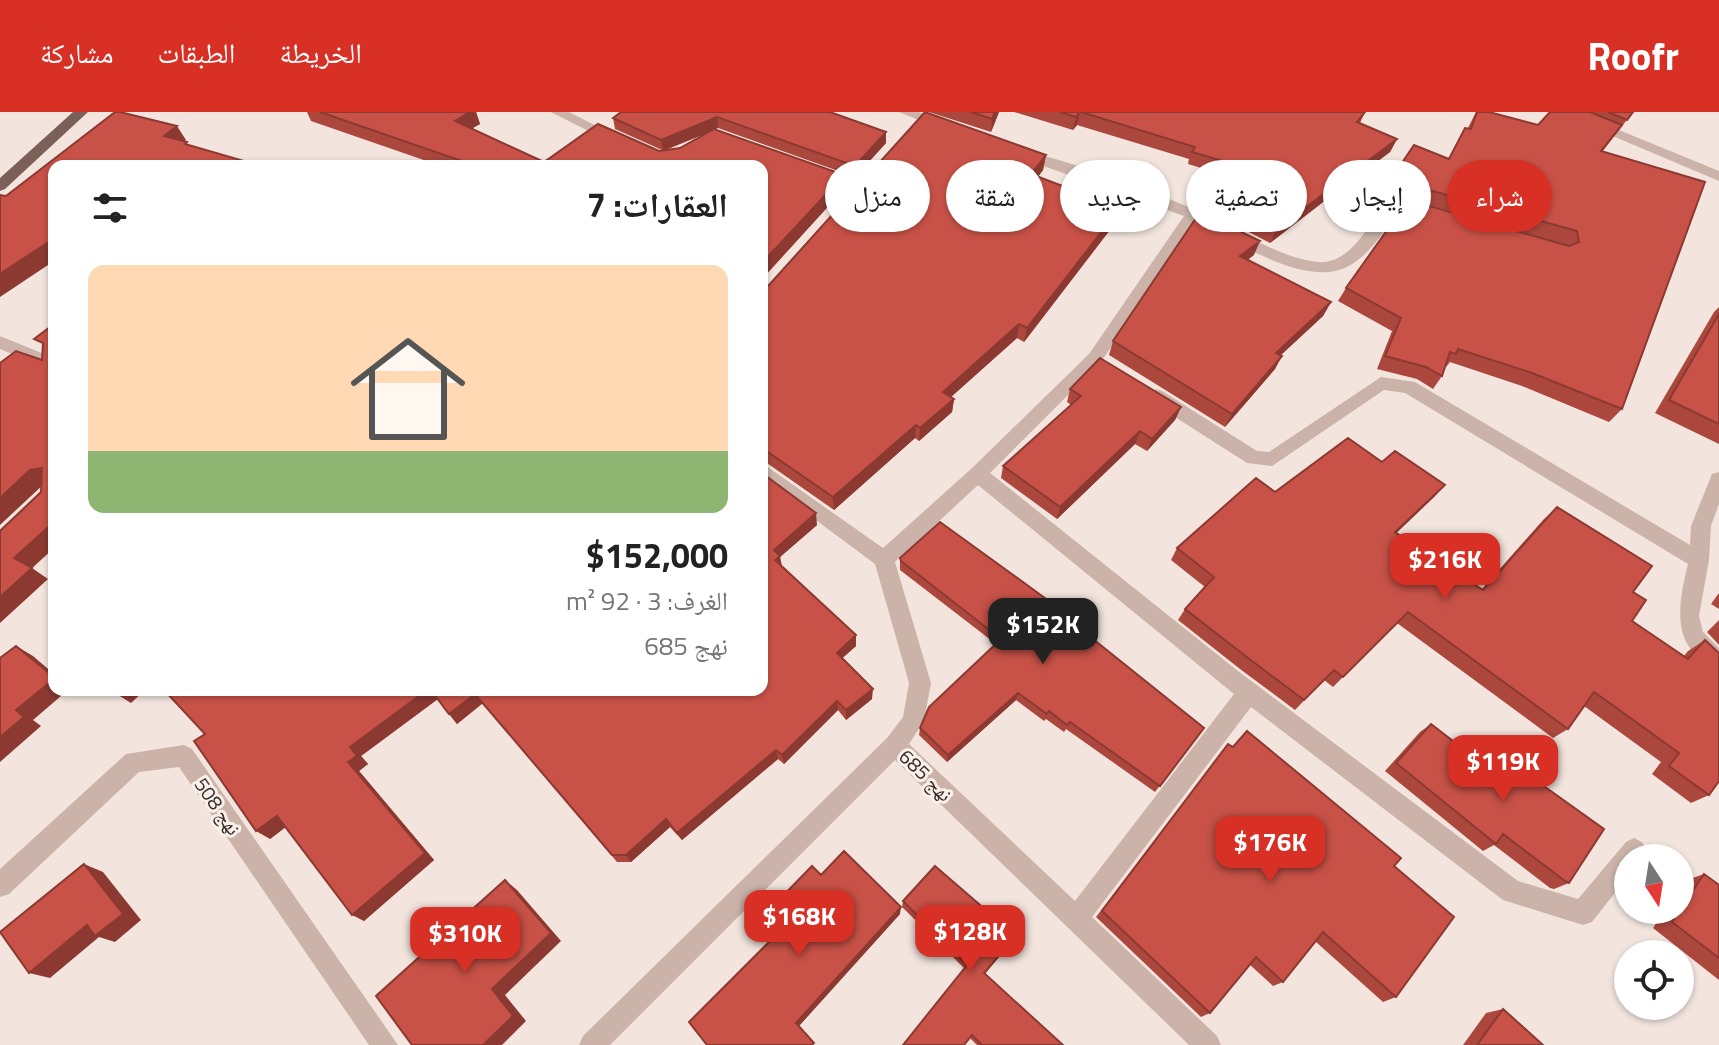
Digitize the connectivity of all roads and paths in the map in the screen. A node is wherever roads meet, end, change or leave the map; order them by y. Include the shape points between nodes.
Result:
1 (81, 112) edge
2 (558, 112) edge
3 (1563, 112) edge
4 (913, 119) edge
5 (964, 133) edge
6 (629, 145) edge
7 (1007, 148) edge
8 (804, 167) edge
9 (825, 174) edge
10 (1719, 176) edge
11 (0, 186) edge
12 (1186, 212) edge
13 (1446, 217) edge
14 (1186, 225) edge
15 (1231, 232) edge
16 (0, 342) edge
17 (48, 362) edge
18 (1135, 383) edge
19 (768, 474) edge
20 (978, 474) junction
21 (1719, 479) edge
22 (884, 559) junction
23 (1699, 560) junction
24 (1719, 660) edge
25 (1249, 692) junction
26 (895, 745) junction
27 (1614, 875) edge
28 (0, 885) edge
29 (1076, 919) junction
30 (385, 1045) edge
31 (592, 1045) edge
32 (1208, 1045) edge

1 - 11 main road
2 - 6 street
3 - 10 street
4 - 5 street
7 - 12 street
8 - 9 street
13 - 15 street via 1403,206 1393,210 1347,260 1333,267 1295,262
14 - 20 street via 1102,362
16 - 17 street
18 - 23 street via 1254,458 1272,459 1381,383 1409,387
19 - 22 street
20 - 22 street
20 - 25 street
21 - 23 street via 1701,526
22 - 26 street, نهج 685 via 920,683 913,721
23 - 24 street via 1686,615 1700,648
25 - 27 street via 1512,891 1583,913
25 - 29 street
26 - 29 street, نهج 685
26 - 31 street
28 - 30 street, نهج 508 via 134,762 184,756
29 - 32 street, نهج 685

